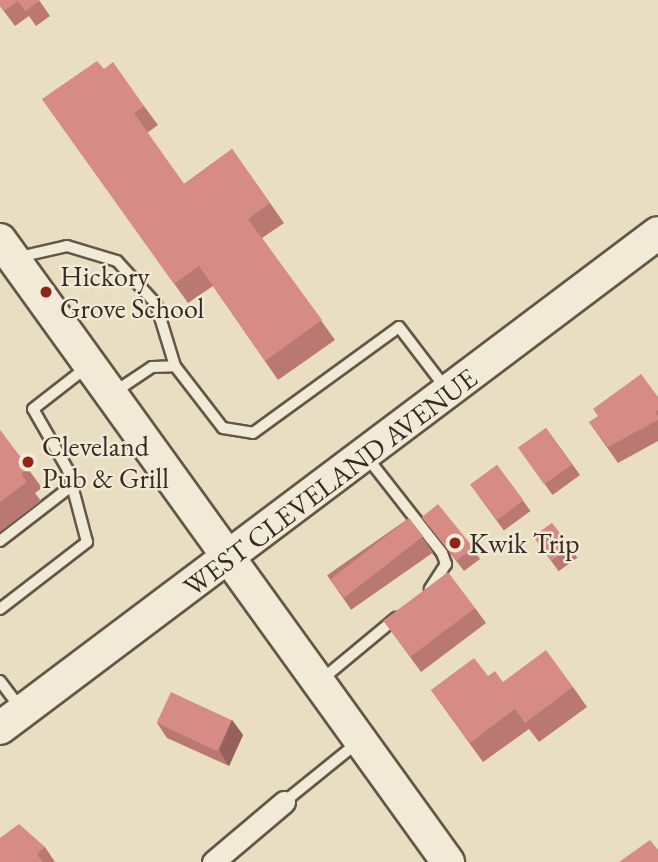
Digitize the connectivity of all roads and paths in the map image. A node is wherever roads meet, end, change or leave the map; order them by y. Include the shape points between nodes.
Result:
1 (658, 233) edge
2 (7, 250) edge
3 (89, 365) junction
4 (175, 366) junction
5 (449, 393) junction
6 (110, 395) junction
7 (366, 456) junction
8 (69, 486) junction
9 (0, 541) edge
10 (229, 560) junction
11 (416, 601) edge
12 (0, 609) edge
13 (406, 609) edge
14 (0, 681) edge
15 (317, 683) junction
16 (11, 720) edge
17 (359, 741) junction
18 (284, 802) joint
19 (213, 862) edge
20 (448, 862) edge

1 - 5 main road, WEST CLEVELAND AVENUE
2 - 3 main road
2 - 4 lane via 67,246 117,261 156,304
3 - 6 main road
3 - 8 lane via 33,409 68,470
4 - 5 lane via 223,428 253,433 399,327
4 - 6 lane via 152,367
5 - 7 main road, WEST CLEVELAND AVENUE
6 - 10 main road
7 - 10 main road, WEST CLEVELAND AVENUE
7 - 11 lane via 446,564
8 - 9 lane
8 - 12 lane via 87,542
10 - 15 main road
10 - 16 main road, WEST CLEVELAND AVENUE
13 - 15 lane
14 - 16 lane
15 - 17 main road
17 - 18 lane
17 - 20 main road
18 - 19 street

